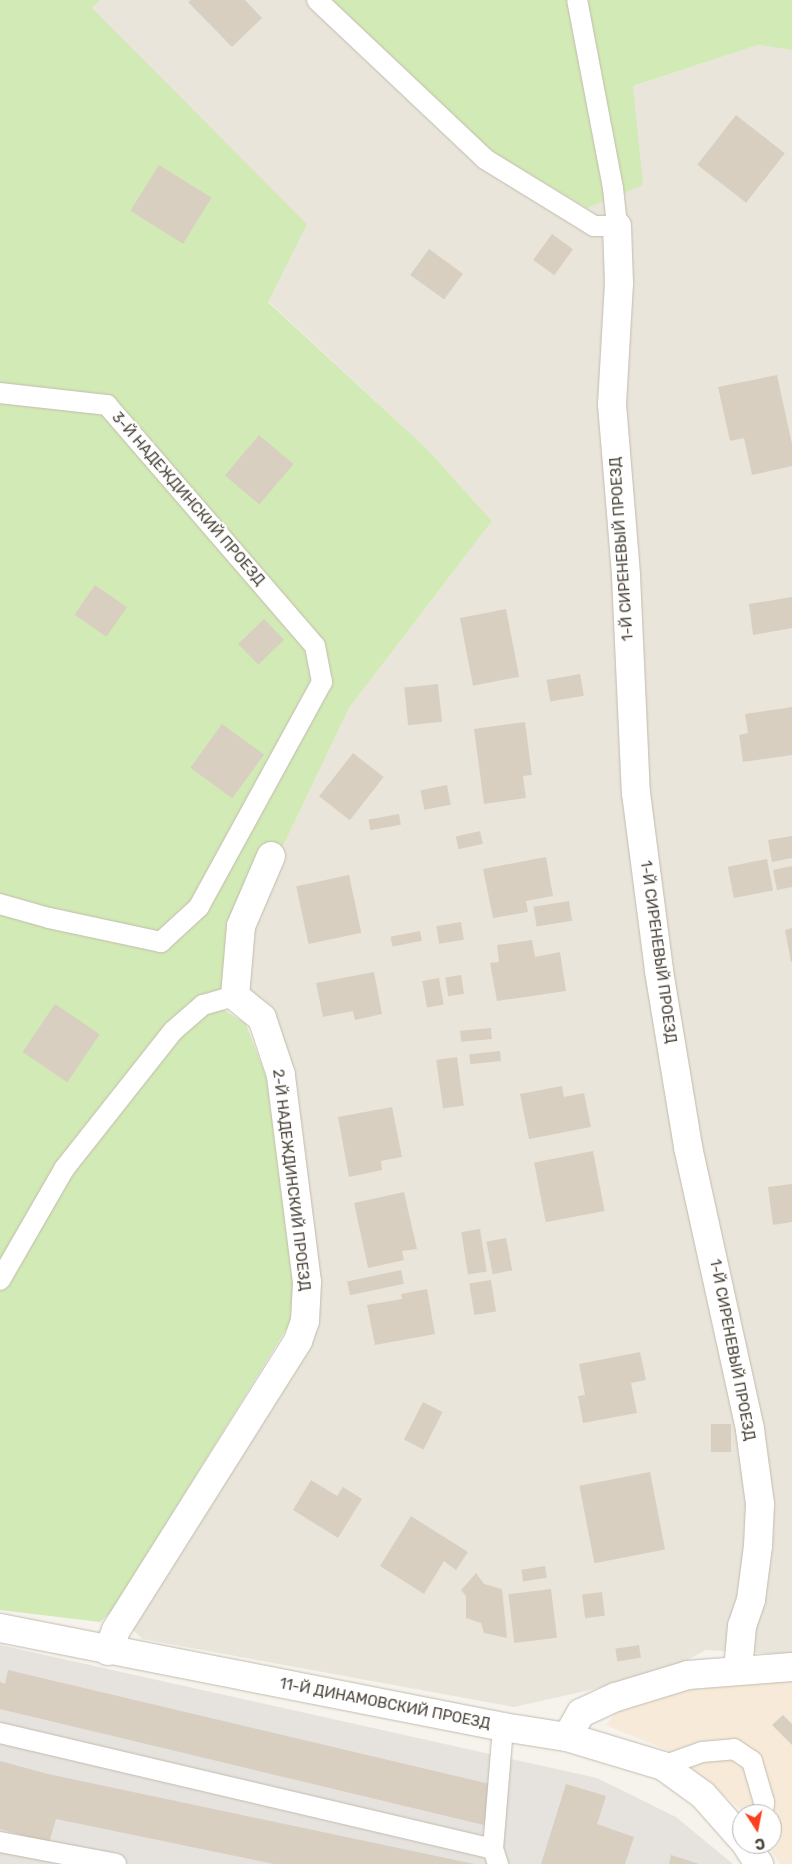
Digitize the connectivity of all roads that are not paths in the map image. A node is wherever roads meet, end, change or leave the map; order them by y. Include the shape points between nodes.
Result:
1 (317, 0) edge
2 (577, 0) edge
3 (617, 226) junction
4 (0, 393) edge
5 (270, 856) dead end
6 (0, 904) edge
7 (235, 996) junction
8 (0, 1280) edge
9 (0, 1628) edge
10 (108, 1651) junction
11 (792, 1668) edge
12 (738, 1670) junction
13 (503, 1727) junction
14 (0, 1733) edge
15 (567, 1737) junction
16 (664, 1766) junction
17 (764, 1804) edge
18 (732, 1827) edge
19 (0, 1842) edge
20 (496, 1856) edge
21 (116, 1864) edge

1 - 3 lane via 486,158 594,226
2 - 3 lane via 613,188
3 - 12 street, 1-Й СИРЕНЕВЫЙ ПРОЕЗД via 619,282 612,404 626,576 636,792 659,971 687,1137 746,1411 760,1504 758,1546 750,1600 742,1626
4 - 6 lane, 3-Й НАДЕЖДИНСКИЙ ПРОЕЗД via 107,405 315,646 322,682 199,908 161,942
5 - 7 street via 241,926
7 - 8 lane via 203,1006 173,1031 64,1169
7 - 10 street, 2-Й НАДЕЖДИНСКИЙ ПРОЕЗД via 262,1018 281,1075 307,1282 305,1321 298,1341 116,1630
9 - 10 street, 11-Й ДИНАМОВСКИЙ ПРОЕЗД
10 - 13 street, 11-Й ДИНАМОВСКИЙ ПРОЕЗД
11 - 12 street
12 - 15 street via 688,1675 616,1697 581,1713
13 - 15 street, 11-Й ДИНАМОВСКИЙ ПРОЕЗД
13 - 20 lane
14 - 20 lane
15 - 16 street, 11-Й ДИНАМОВСКИЙ ПРОЕЗД
16 - 17 lane via 702,1752 734,1749 752,1761
16 - 18 street, 11-Й ДИНАМОВСКИЙ ПРОЕЗД via 703,1794
19 - 21 lane

